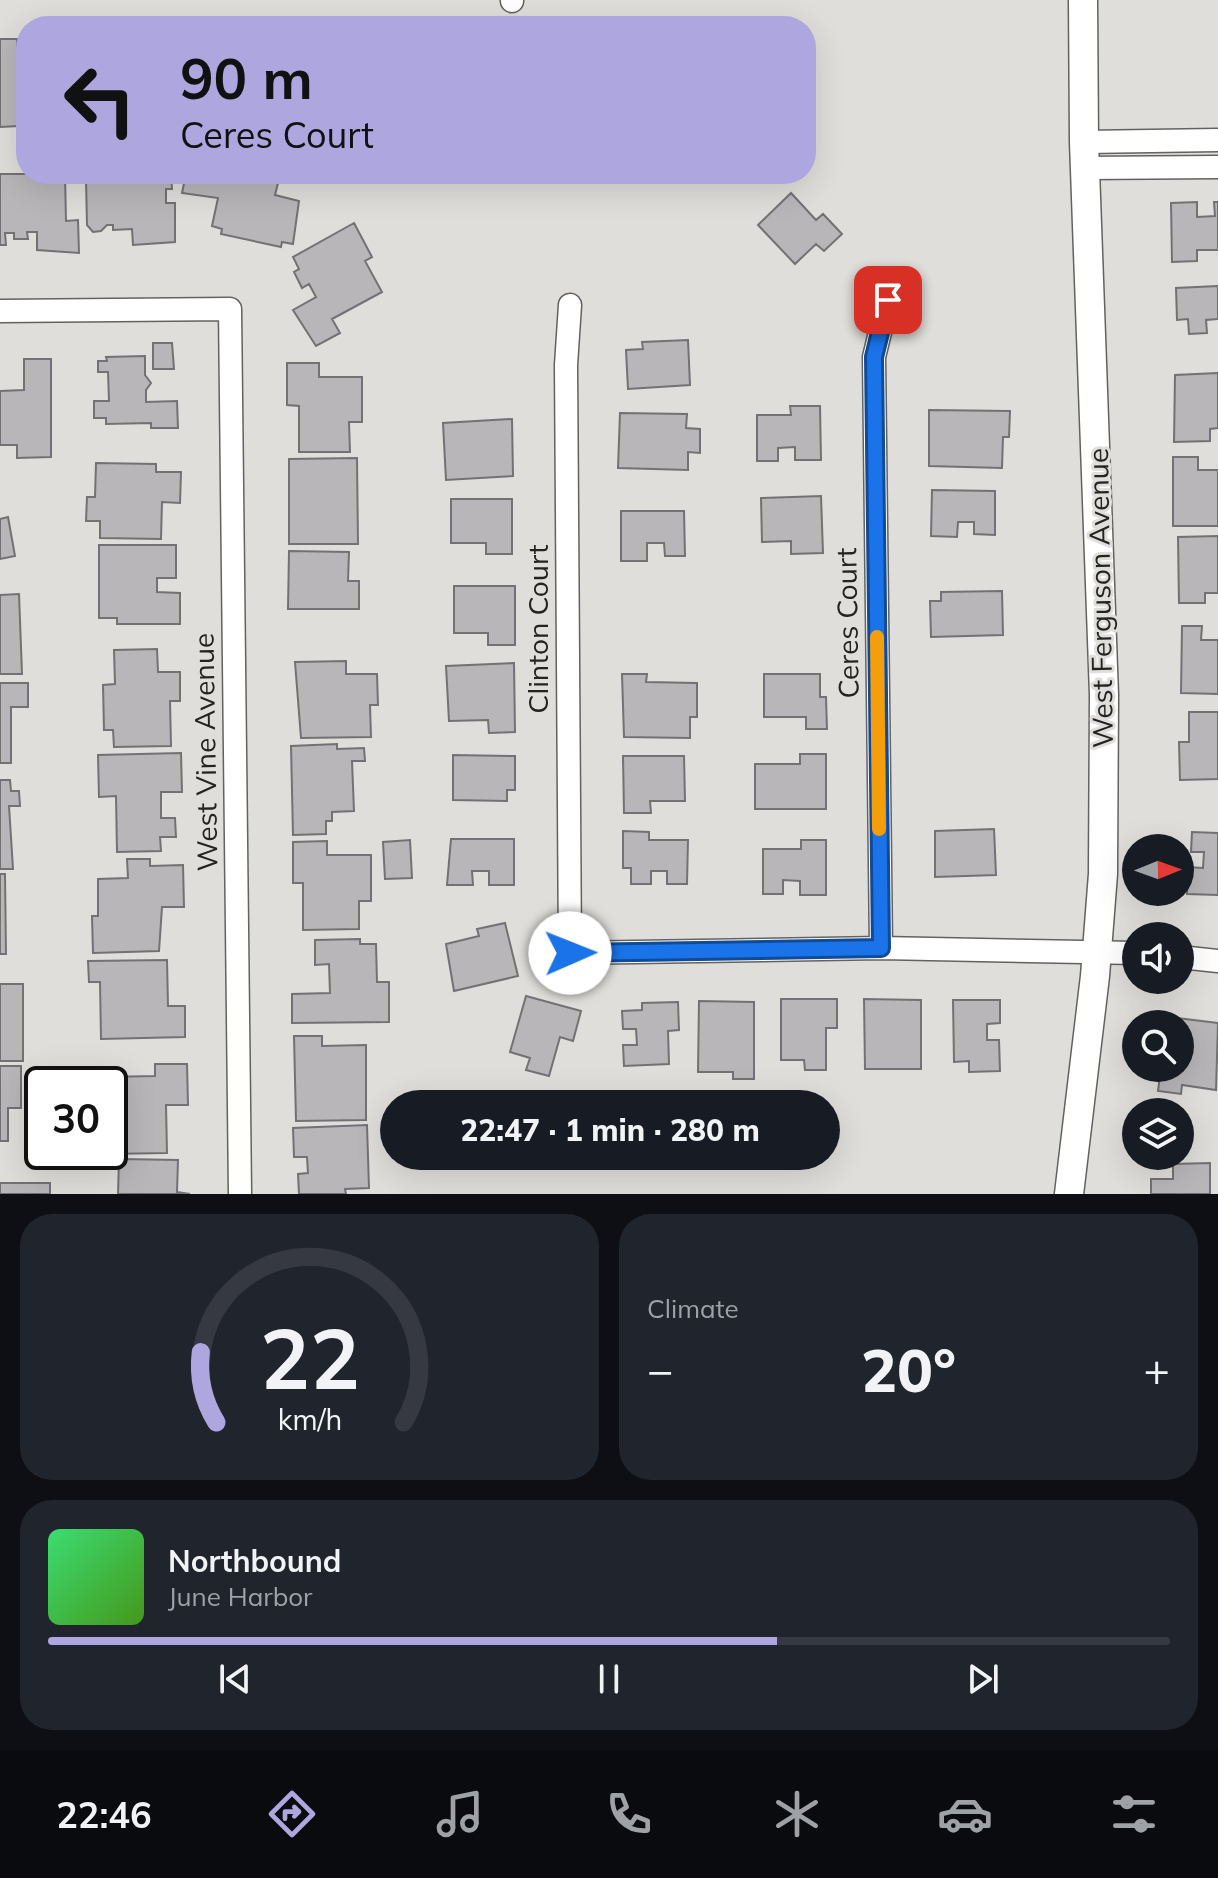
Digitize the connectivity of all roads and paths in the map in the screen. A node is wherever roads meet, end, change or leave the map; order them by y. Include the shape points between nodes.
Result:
1 (1083, 0) edge
2 (1218, 140) edge
3 (1084, 155) junction
4 (1218, 167) edge
5 (888, 300) dead end
6 (570, 305) dead end
7 (0, 311) edge
8 (881, 948) junction
9 (1098, 950) junction
10 (1122, 952) edge
11 (1194, 958) edge
12 (1218, 961) edge
13 (240, 1194) edge
14 (1069, 1194) edge

1 - 3 street, West Ferguson Avenue
2 - 3 street
3 - 4 street
3 - 9 street, West Ferguson Avenue via 1104,695
5 - 8 street, Ceres Court via 874,357
6 - 8 street, Clinton Court via 570,953
7 - 13 street, West Vine Avenue via 230,309
8 - 9 street
9 - 10 street
9 - 14 street, West Ferguson Avenue
11 - 12 street

